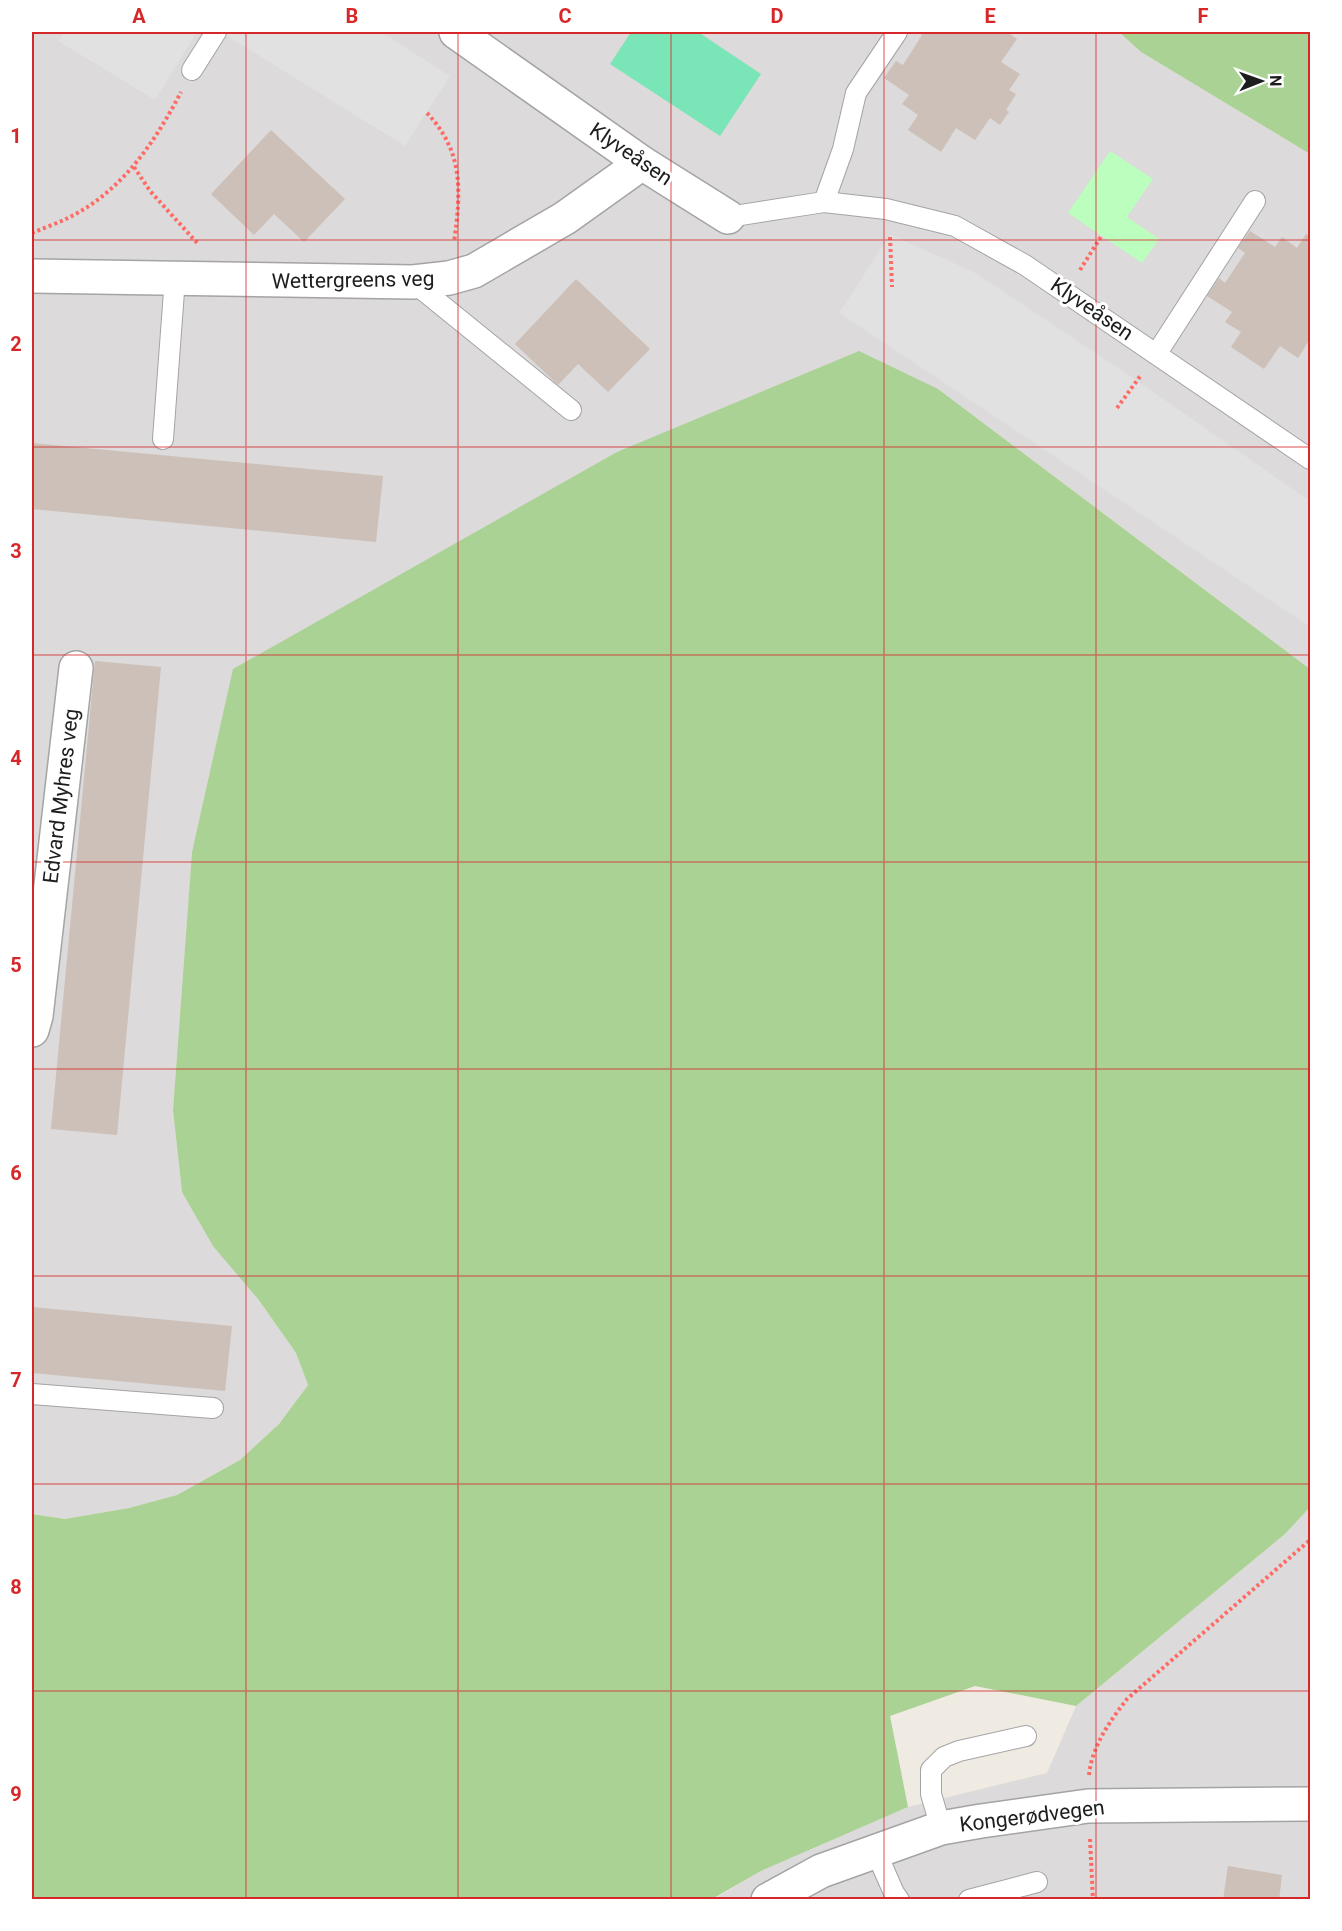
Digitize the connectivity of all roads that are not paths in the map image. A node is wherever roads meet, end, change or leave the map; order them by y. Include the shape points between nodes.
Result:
1 (216, 32) edge
2 (456, 32) edge
3 (897, 32) edge
4 (192, 70) road end
5 (642, 163) junction
6 (1255, 201) dead end
7 (824, 202) junction
8 (728, 217) joint
9 (32, 276) edge
10 (175, 278) junction
11 (413, 282) junction
12 (1157, 353) junction
13 (571, 410) dead end
14 (163, 438) dead end
15 (1311, 459) edge
16 (76, 668) dead end
17 (32, 1030) edge
18 (32, 1394) edge
19 (213, 1408) dead end
20 (1026, 1736) dead end
21 (1311, 1804) edge
22 (941, 1828) junction
23 (876, 1852) junction
24 (1036, 1882) dead end
25 (768, 1899) edge
26 (899, 1899) edge
27 (969, 1899) edge

1 - 4 lane
2 - 5 street, Klyveåsen
3 - 7 lane via 856,93 843,149
5 - 8 street, Klyveåsen
5 - 11 street, Wettergreens veg via 565,218 474,271
6 - 12 lane, Klyveåsen
7 - 8 lane, Klyveåsen
7 - 12 lane, Klyveåsen via 886,209 955,226 1025,265
9 - 10 street, Wettergreens veg
10 - 11 street, Wettergreens veg
10 - 14 lane
11 - 13 lane
12 - 15 lane, Klyveåsen
16 - 17 street, Edvard Myhres veg
18 - 19 lane
20 - 22 lane via 959,1751 944,1757 931,1770 931,1794
21 - 22 street, Kongerødvegen via 1088,1806
22 - 23 street, Kongerødvegen
23 - 25 street, Kongerødvegen via 821,1871
23 - 26 lane
24 - 27 lane

